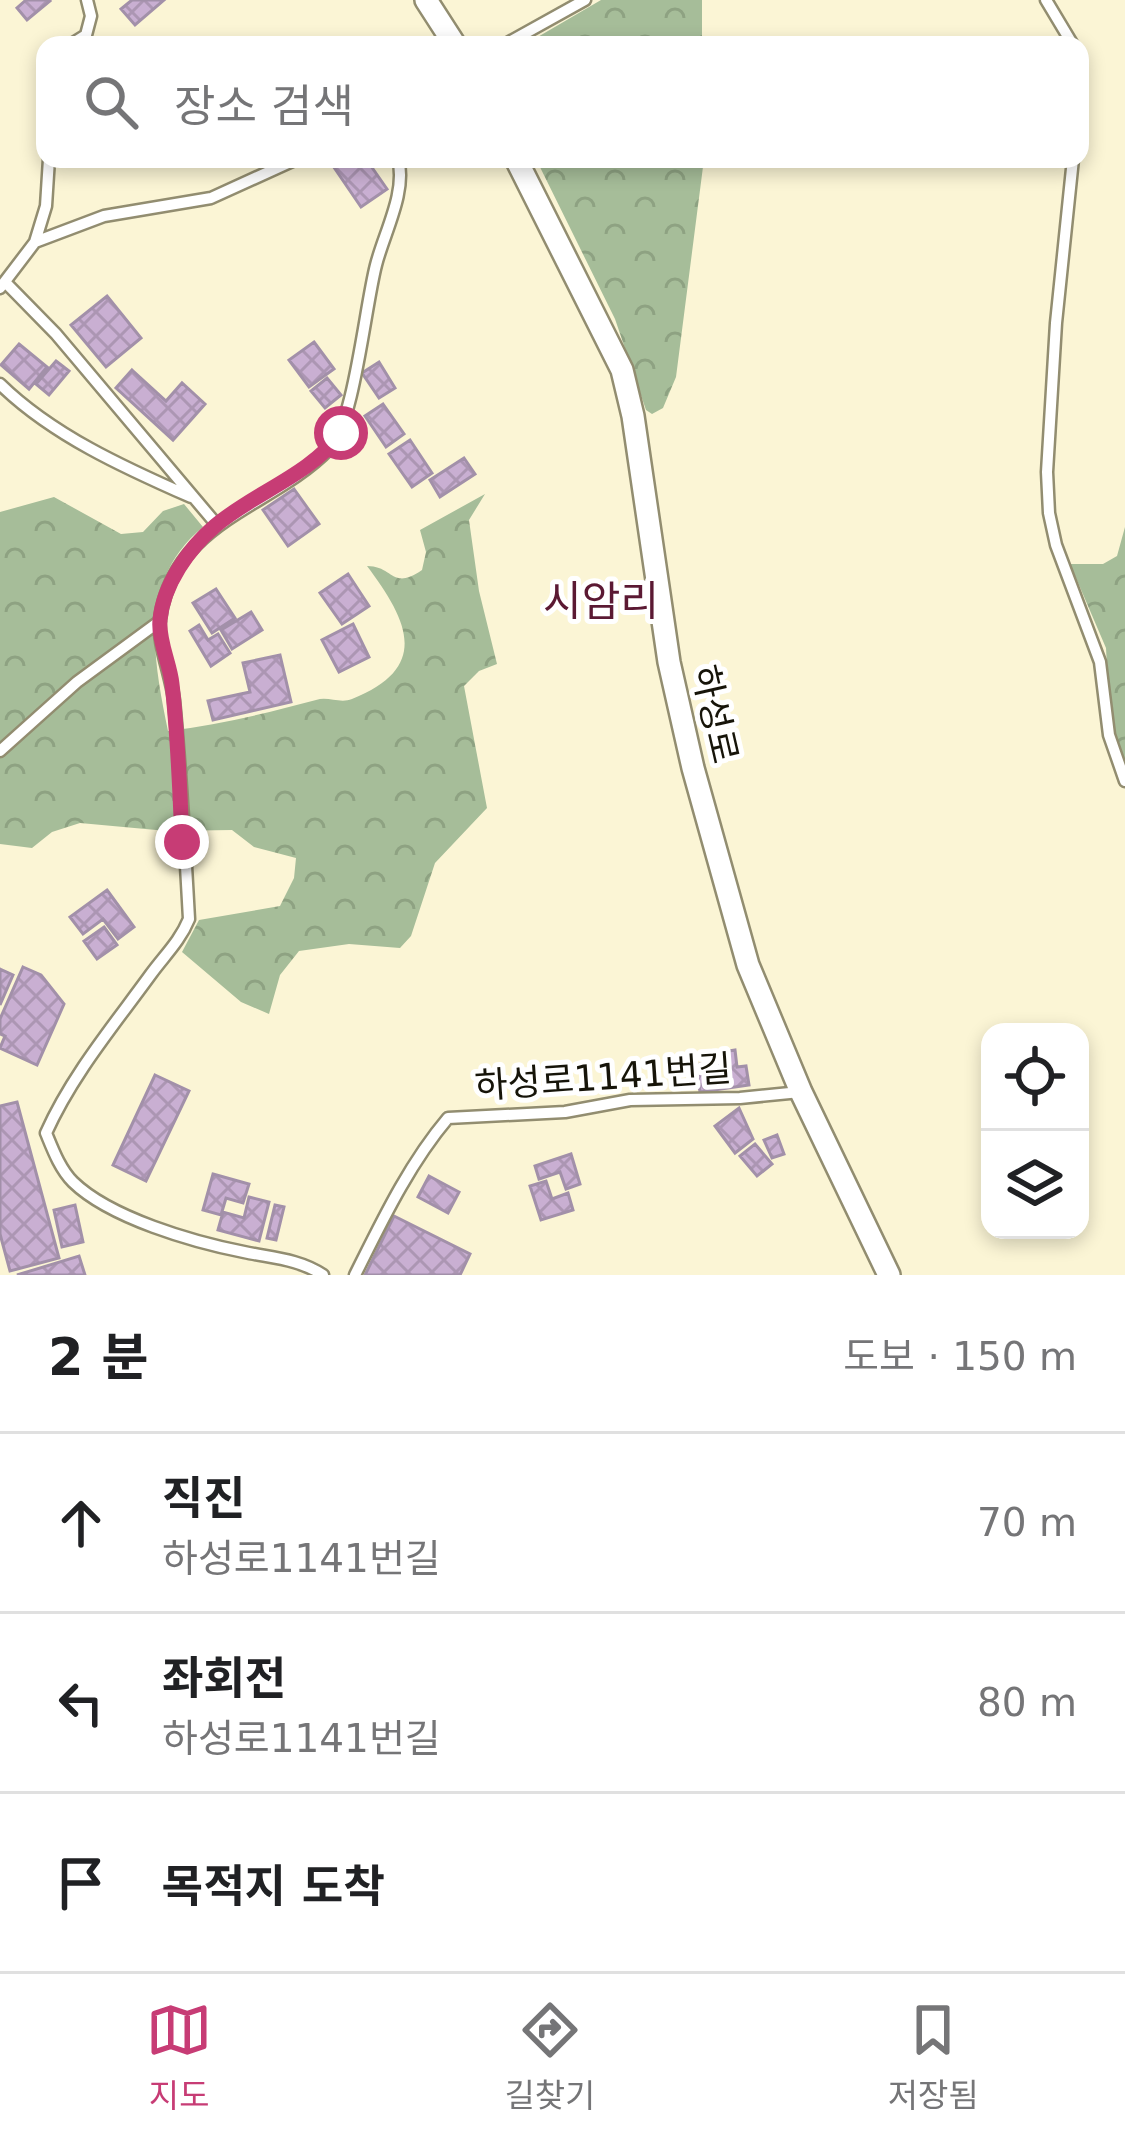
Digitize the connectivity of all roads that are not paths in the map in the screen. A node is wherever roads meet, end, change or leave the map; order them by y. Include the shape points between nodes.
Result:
1 (87, 0) edge
2 (426, 0) edge
3 (585, 0) edge
4 (1046, 0) edge
5 (84, 36) edge
6 (448, 36) edge
7 (520, 36) edge
8 (1068, 36) edge
9 (48, 168) edge
10 (277, 168) edge
11 (399, 168) edge
12 (521, 168) edge
13 (1072, 168) edge
14 (35, 242) junction
15 (3, 285) edge
16 (0, 384) edge
17 (194, 499) junction
18 (217, 525) junction
19 (160, 621) junction
20 (0, 751) edge
21 (1125, 781) edge
22 (801, 1092) junction
23 (323, 1275) edge
24 (356, 1275) edge
25 (889, 1275) edge

1 - 5 lane via 92,16
2 - 6 street
3 - 7 lane
4 - 8 lane
9 - 14 lane
10 - 14 lane via 211,198 104,216
11 - 18 lane via 341,433 329,450
12 - 22 street, 하성로 via 622,370 693,768 748,965
13 - 21 lane via 1049,513 1100,662 1109,735
14 - 15 lane
15 - 17 lane via 56,334
16 - 17 lane via 45,420
17 - 18 lane
18 - 19 lane via 188,554
19 - 20 lane
19 - 23 lane via 176,723 189,919 59,1102 46,1133 71,1180 100,1202
22 - 24 lane, 하성로1141번길 via 448,1118
22 - 25 street, 하성로

